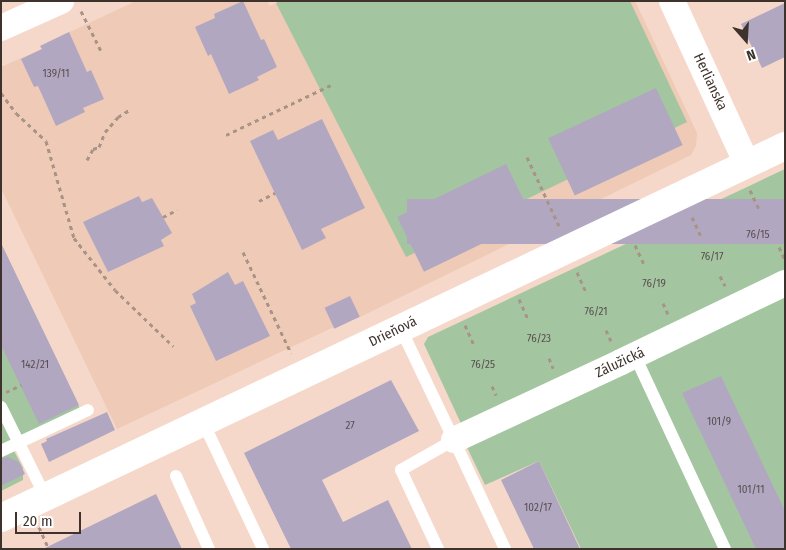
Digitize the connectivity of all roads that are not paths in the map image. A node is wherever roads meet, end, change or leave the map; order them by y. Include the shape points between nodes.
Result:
1 (672, 1) edge
2 (70, 3) edge
3 (1, 28) edge
4 (785, 146) edge
5 (747, 174) junction
6 (785, 283) edge
7 (400, 329) junction
8 (635, 356) junction
9 (1, 407) edge
10 (88, 410) dead end
11 (204, 424) junction
12 (454, 440) junction
13 (20, 443) junction
14 (1, 451) edge
15 (176, 476) dead end
16 (41, 510) junction
17 (1, 518) edge
18 (209, 549) edge
19 (263, 549) edge
20 (438, 549) edge
21 (505, 549) edge
22 (725, 549) edge

1 - 5 street, Herlianska
2 - 3 street
4 - 5 street, Drieňová
5 - 7 street, Drieňová
6 - 8 street, Zálužická
7 - 11 street, Drieňová
7 - 12 lane
8 - 12 street, Zálužická
8 - 22 lane
9 - 13 lane
10 - 13 lane
11 - 16 street, Drieňová
11 - 19 lane
12 - 20 lane via 401,470
12 - 21 lane
13 - 14 lane
13 - 16 lane
15 - 18 lane
16 - 17 street, Drieňová

